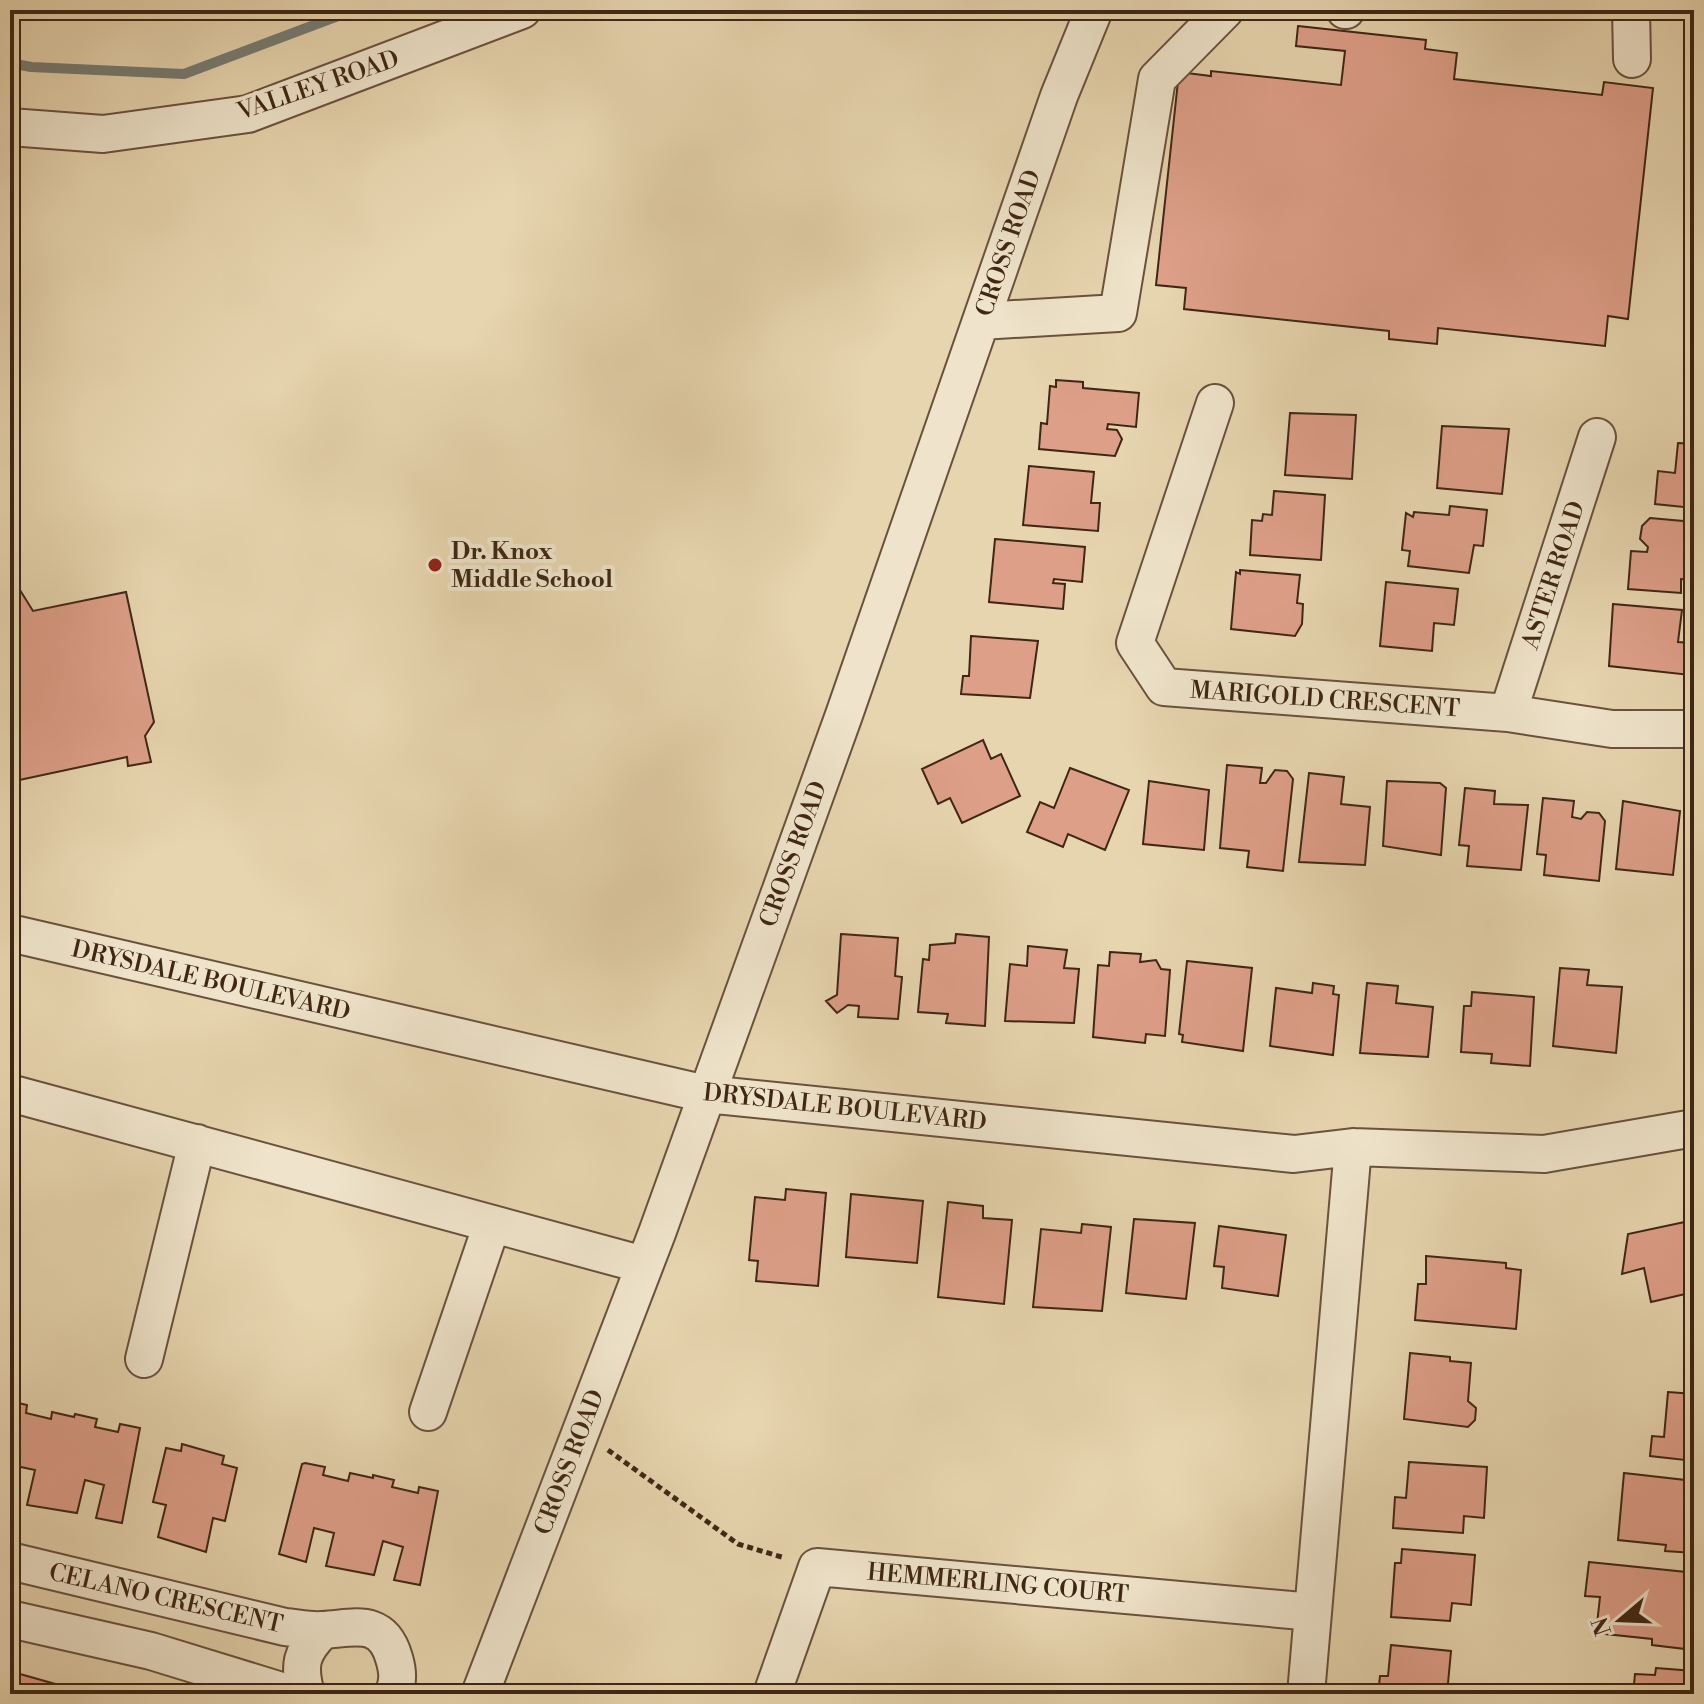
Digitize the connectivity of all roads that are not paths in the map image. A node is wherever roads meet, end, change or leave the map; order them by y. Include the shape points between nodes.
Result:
1 (522, 10) edge
2 (1094, 10) edge
3 (1225, 10) edge
4 (1631, 10) edge
5 (1632, 59) dead end
6 (10, 127) edge
7 (981, 321) junction
8 (1215, 403) dead end
9 (1597, 437) dead end
10 (1508, 713) junction
11 (1694, 729) edge
12 (10, 933) edge
13 (10, 1093) edge
14 (706, 1094) junction
15 (1694, 1128) edge
16 (197, 1143) junction
17 (1353, 1147) junction
18 (492, 1224) junction
19 (644, 1265) junction
20 (144, 1359) dead end
21 (428, 1412) dead end
22 (10, 1561) edge
23 (1313, 1612) junction
24 (10, 1619) edge
25 (322, 1631) junction
26 (291, 1694) edge
27 (306, 1694) edge
28 (393, 1694) edge
29 (480, 1694) edge
30 (772, 1694) edge
31 (1306, 1694) edge

1 - 6 street, VALLEY ROAD via 248,114 103,134
2 - 7 street, CROSS ROAD
3 - 7 street via 1157,79 1118,313
4 - 5 street
7 - 14 street, CROSS ROAD
8 - 10 street, MARIGOLD CRESCENT via 1135,643 1164,687
9 - 10 street, ASTER ROAD
10 - 11 street, MARIGOLD CRESCENT via 1612,729
12 - 14 street, DRYSDALE BOULEVARD
13 - 16 street
14 - 17 street, DRYSDALE BOULEVARD via 1294,1154
14 - 19 street, CROSS ROAD
15 - 17 street, DRYSDALE BOULEVARD via 1544,1154
16 - 18 street
16 - 20 street
17 - 23 street
18 - 19 street
18 - 21 street
19 - 29 street, CROSS ROAD
22 - 25 street, CELANO CRESCENT via 285,1627
23 - 30 street, HEMMERLING COURT via 817,1567
23 - 31 street
24 - 26 street via 151,1651
25 - 27 street, CELANO CRESCENT via 304,1649 300,1672
25 - 28 street, CELANO CRESCENT via 354,1625 375,1630 392,1650 398,1672

